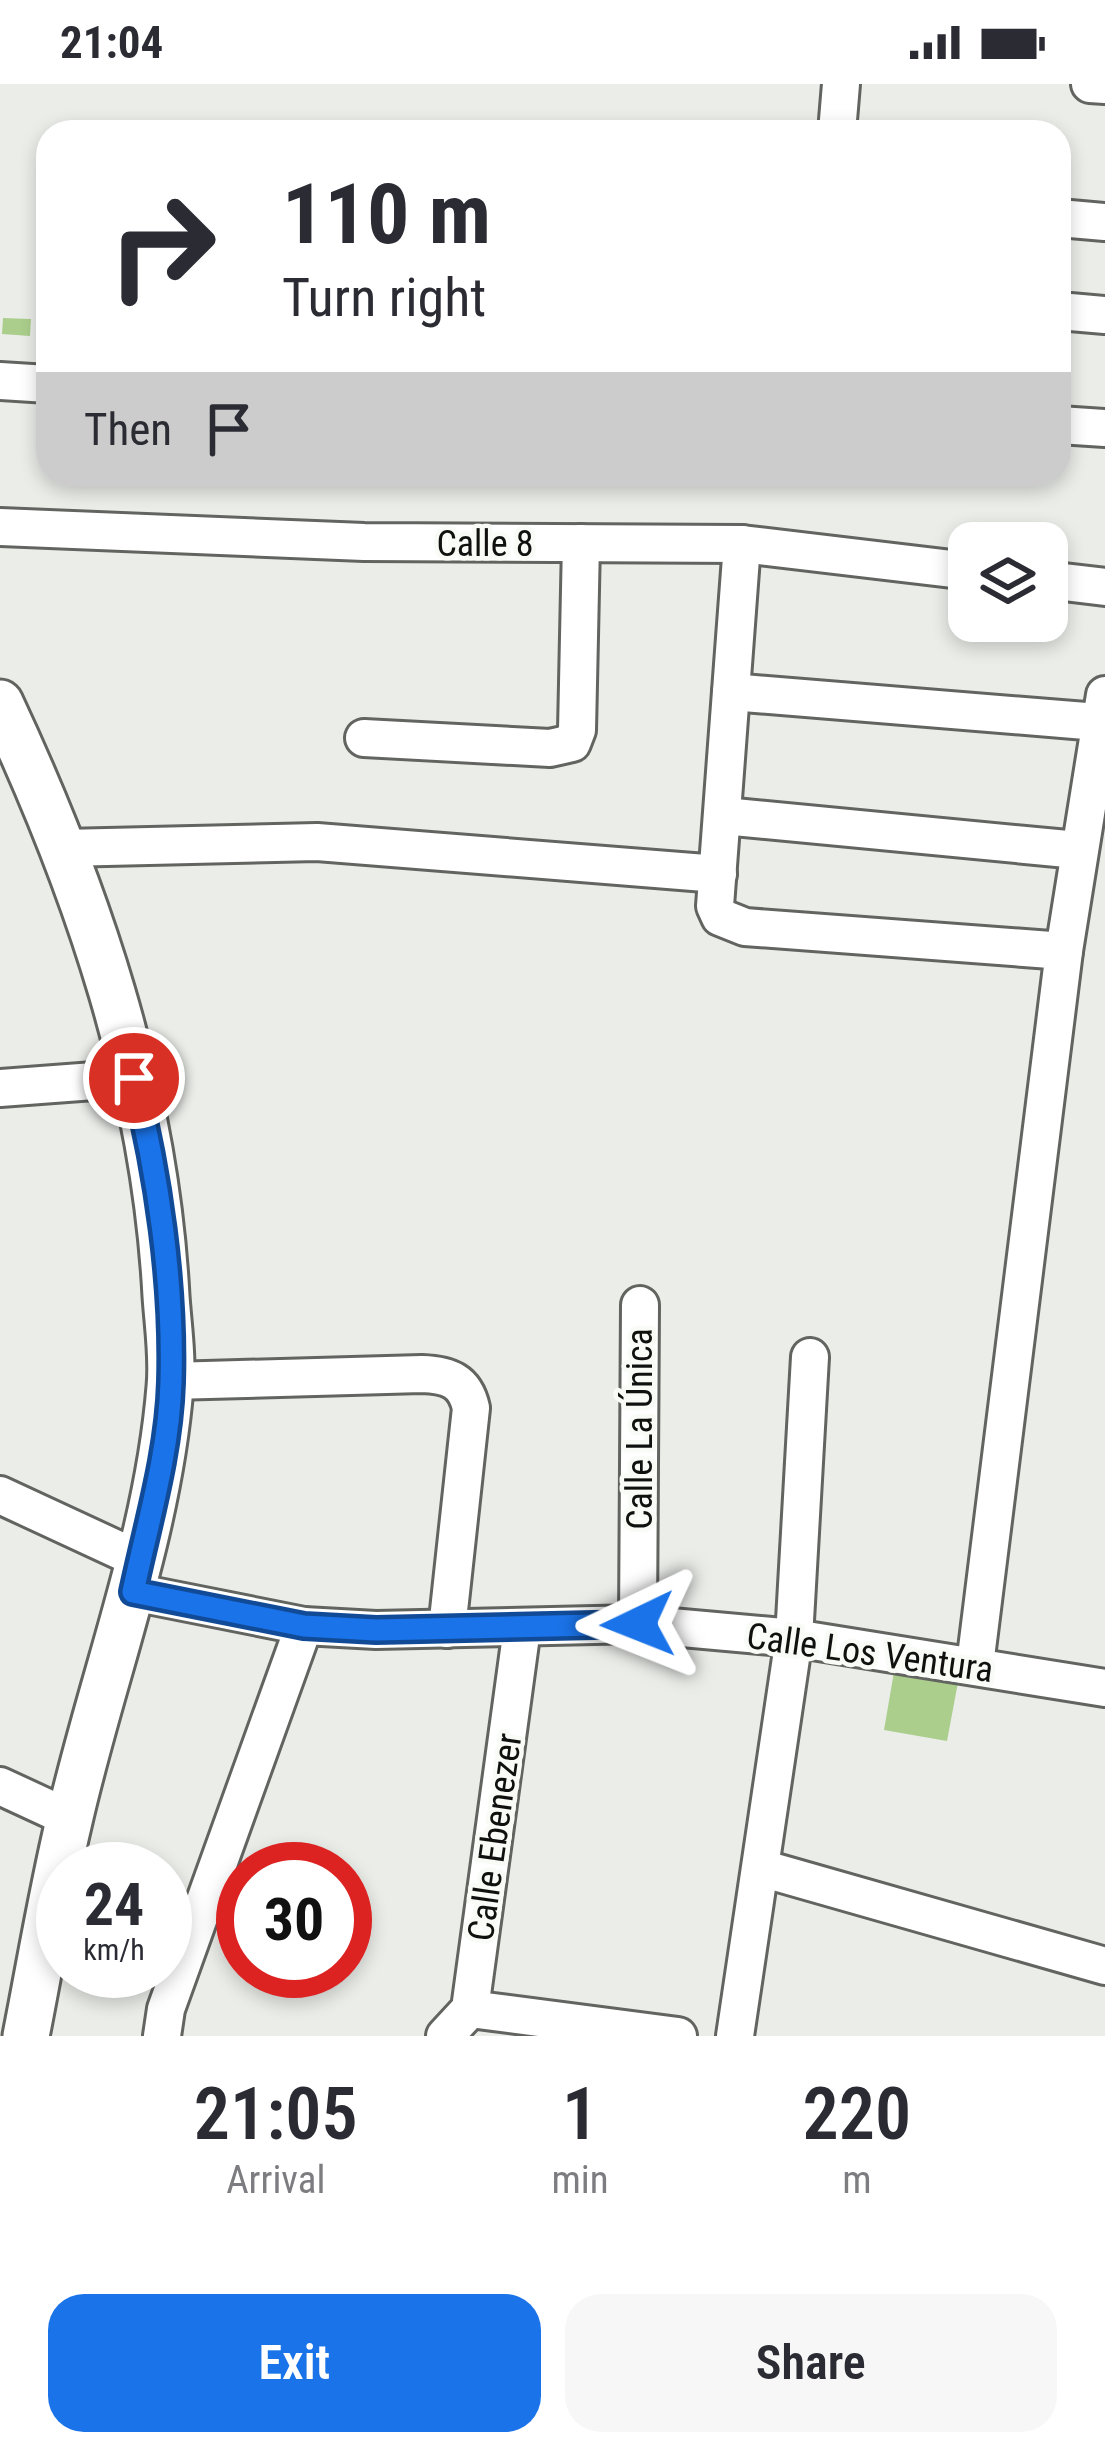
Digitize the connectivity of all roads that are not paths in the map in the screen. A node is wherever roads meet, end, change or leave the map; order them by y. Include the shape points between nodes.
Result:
1 (841, 84) edge
2 (1090, 84) edge
3 (1105, 85) edge
4 (838, 120) edge
5 (1071, 219) edge
6 (1105, 222) edge
7 (1071, 312) edge
8 (1105, 315) edge
9 (0, 381) edge
10 (36, 383) edge
11 (1071, 426) edge
12 (1105, 428) edge
13 (0, 527) edge
14 (581, 543) junction
15 (742, 544) junction
16 (948, 569) edge
17 (1068, 583) edge
18 (1105, 587) edge
19 (731, 692) junction
20 (0, 703) edge
21 (1101, 708) edge
22 (364, 738) dead end
23 (1096, 785) edge
24 (724, 816) junction
25 (64, 848) junction
26 (1078, 850) junction
27 (718, 874) junction
28 (1064, 951) junction
29 (134, 1078) junction
30 (0, 1088) edge
31 (640, 1305) dead end
32 (810, 1357) dead end
33 (171, 1381) junction
34 (0, 1495) edge
35 (136, 1576) junction
36 (638, 1624) junction
37 (304, 1626) junction
38 (522, 1628) junction
39 (447, 1629) junction
40 (794, 1638) junction
41 (975, 1665) junction
42 (1105, 1688) edge
43 (0, 1786) edge
44 (69, 1818) junction
45 (761, 1868) junction
46 (1105, 1966) edge
47 (470, 2009) junction
48 (26, 2036) edge
49 (162, 2036) edge
50 (445, 2036) edge
51 (678, 2036) edge
52 (735, 2036) edge

1 - 4 street
2 - 3 street
5 - 6 street
7 - 8 street
9 - 10 street
11 - 12 street
13 - 14 street, Calle 8
14 - 15 street, Calle 8
14 - 22 street via 572,743
15 - 16 street, Calle 8
15 - 19 street
17 - 18 street
19 - 21 street
19 - 24 street
20 - 25 street
21 - 23 street
23 - 26 street
24 - 26 street
24 - 27 street
25 - 27 street via 316,842
25 - 29 street
26 - 28 street
27 - 28 street via 715,906 736,926
28 - 41 street
29 - 30 street
29 - 33 street via 162,1226
31 - 36 street, Calle La Única
32 - 40 street
33 - 35 street
33 - 39 street via 422,1374 456,1380 472,1408
34 - 35 street, Calle Los Ventura
35 - 37 street, Calle Los Ventura
35 - 44 street
36 - 38 street, Calle Los Ventura
36 - 40 street, Calle Los Ventura
37 - 39 street, Calle Los Ventura
37 - 49 street
38 - 39 street, Calle Los Ventura
38 - 47 street, Calle Ebenezer
40 - 41 street, Calle Los Ventura
40 - 45 street
41 - 42 street, Calle Los Ventura
43 - 44 street
44 - 48 street
45 - 46 street
45 - 52 street
47 - 50 street
47 - 51 street

